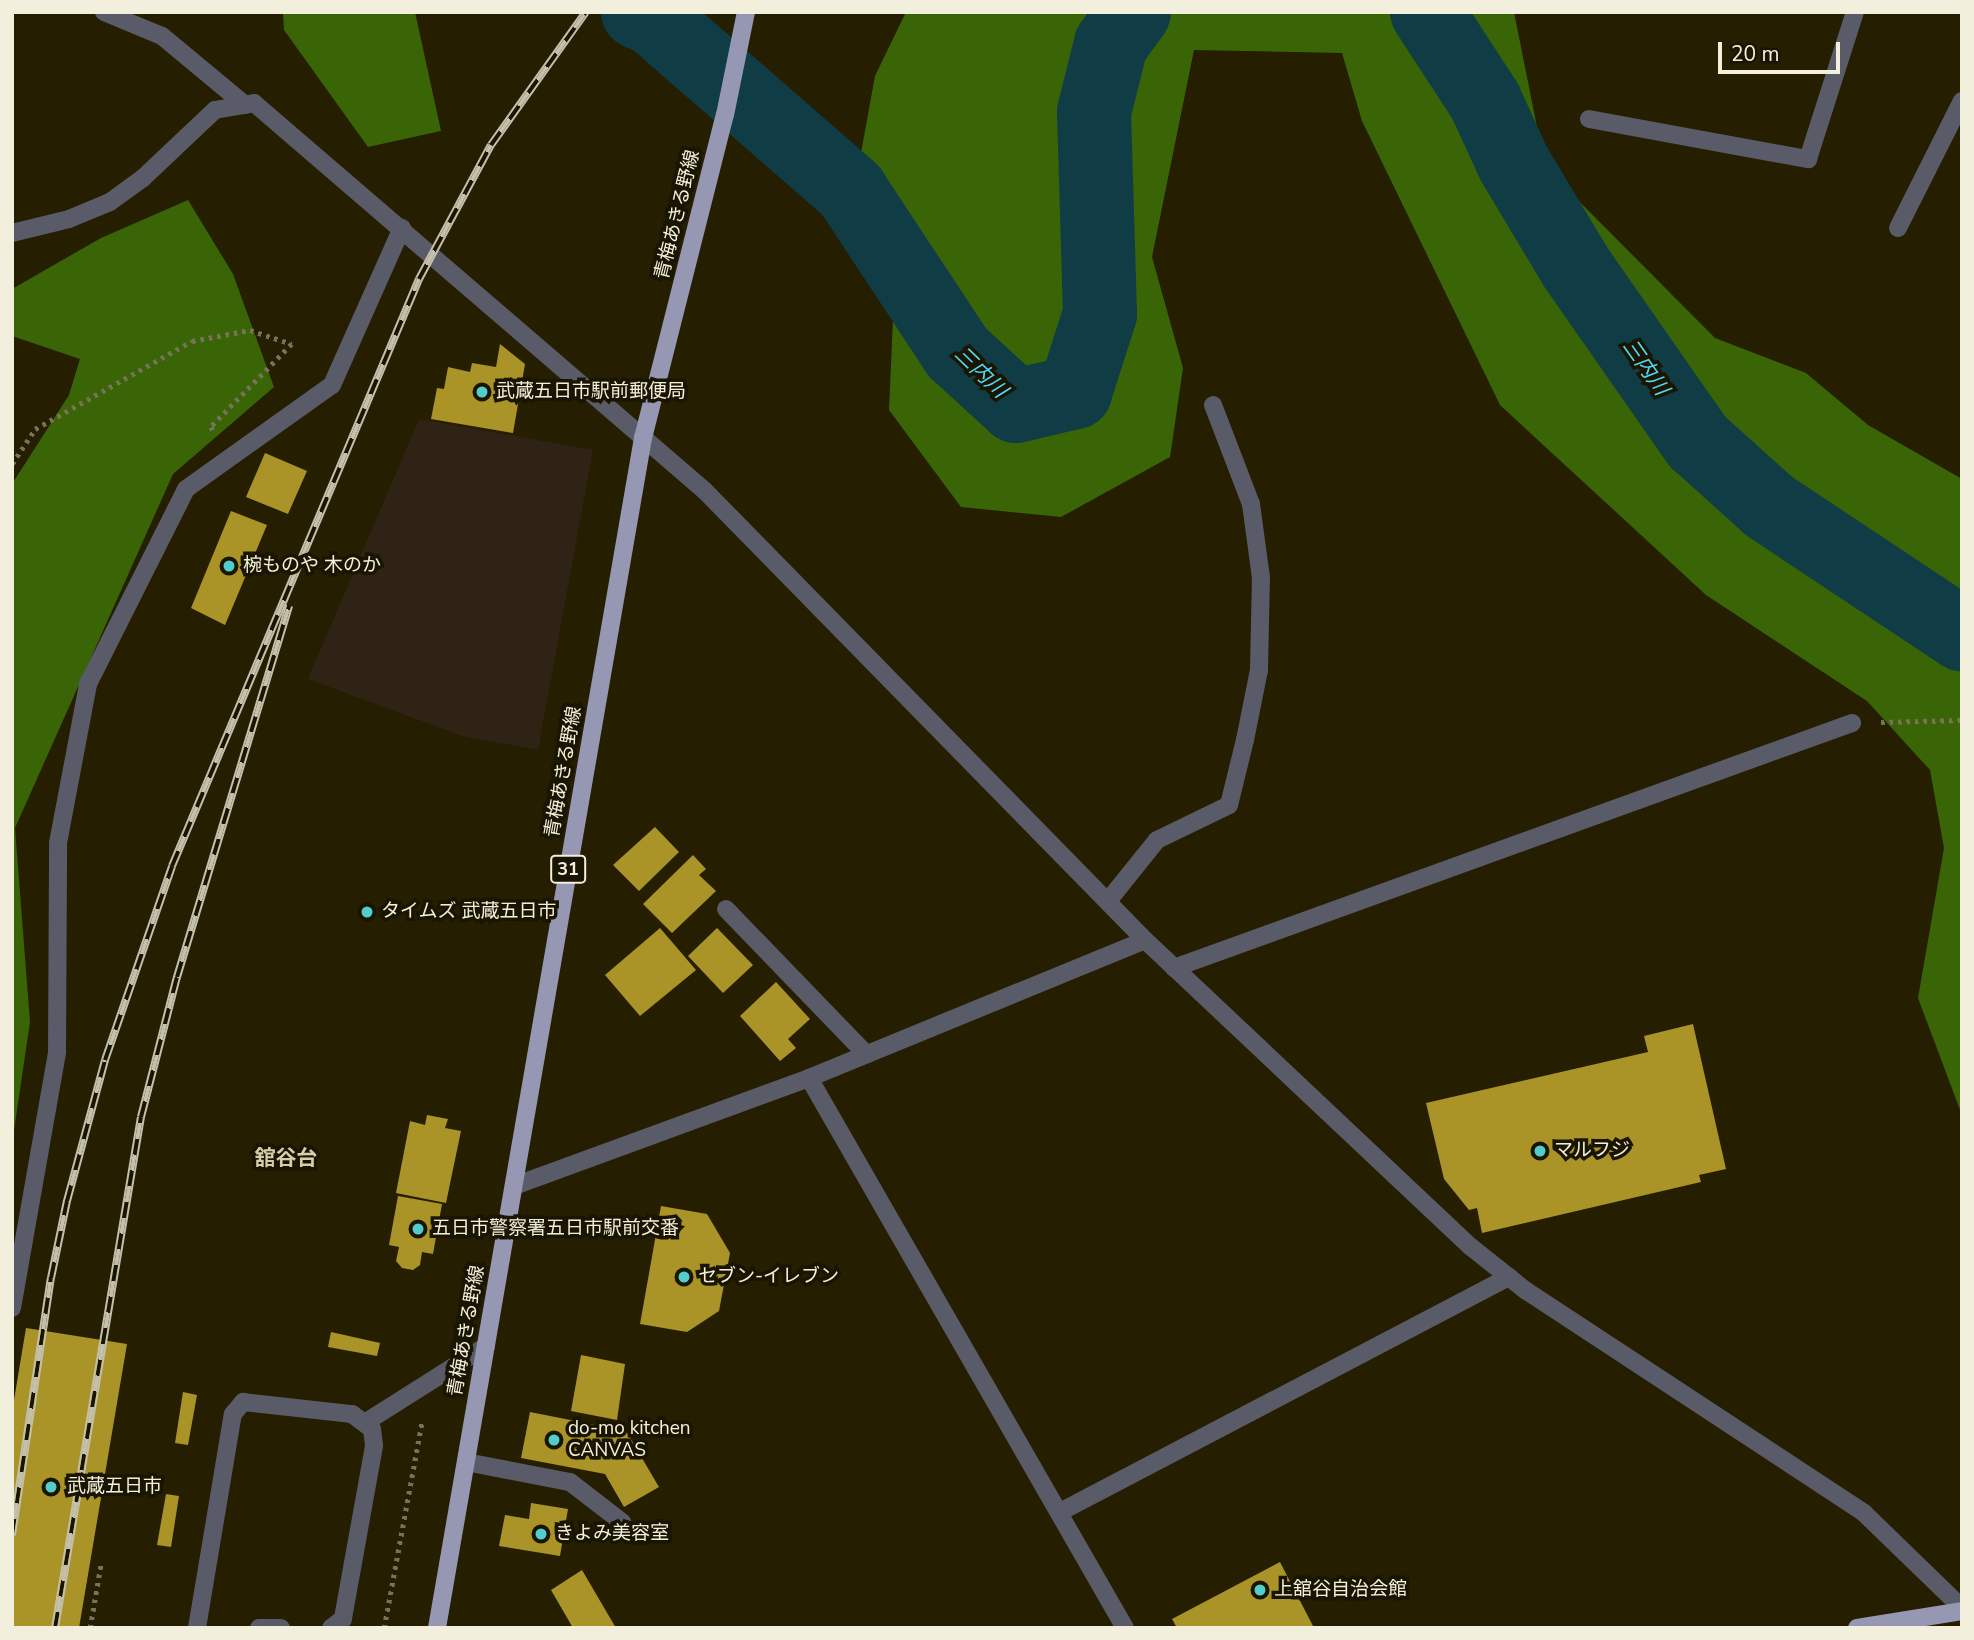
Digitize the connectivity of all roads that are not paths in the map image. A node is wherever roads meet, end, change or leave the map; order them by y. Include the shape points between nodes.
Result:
1 (104, 12) edge
2 (746, 12) edge
3 (1855, 12) edge
4 (1962, 101) edge
5 (245, 105) junction
6 (1589, 118) dead end
7 (402, 228) junction
8 (1898, 228) dead end
9 (12, 233) edge
10 (1213, 405) dead end
11 (643, 438) junction
12 (1852, 723) road end
13 (1108, 901) junction
14 (726, 909) dead end
15 (1144, 940) junction
16 (1174, 968) junction
17 (866, 1054) junction
18 (809, 1077) junction
19 (513, 1186) junction
20 (1509, 1277) junction
21 (12, 1308) edge
22 (486, 1346) junction
23 (366, 1422) junction
24 (466, 1462) junction
25 (1060, 1512) junction
26 (622, 1522) dead end
27 (1962, 1609) edge
28 (197, 1628) edge
29 (259, 1628) edge
30 (281, 1628) edge
31 (331, 1628) edge
32 (437, 1628) edge
33 (1125, 1628) edge
34 (1857, 1628) edge

1 - 5 street via 162,36
2 - 11 main road, 青梅あきる野線 / 31 via 725,115
3 - 6 street via 1808,159
4 - 8 street
5 - 7 street via 254,103 279,121
5 - 9 street via 215,110 144,178 110,202 69,219
7 - 11 street
7 - 21 street via 332,385 186,489 88,684 58,843 57,1052
10 - 13 street via 1251,503 1261,578 1259,670 1245,740 1229,805 1157,840
11 - 13 street via 704,490
11 - 19 main road, 青梅あきる野線 / 31
12 - 16 street
13 - 15 street
14 - 17 street
15 - 16 street
15 - 17 street
16 - 20 street
17 - 18 street
18 - 19 street
18 - 25 street
19 - 22 main road, 青梅あきる野線 / 31
20 - 25 street
20 - 27 street via 1864,1513
22 - 23 street
22 - 24 main road, 青梅あきる野線 / 31
23 - 28 street via 352,1414 243,1402 233,1414
23 - 31 street via 374,1446 343,1619
24 - 26 street via 570,1482
24 - 32 main road, 青梅あきる野線 / 31
25 - 33 street
27 - 34 main road
29 - 30 street

